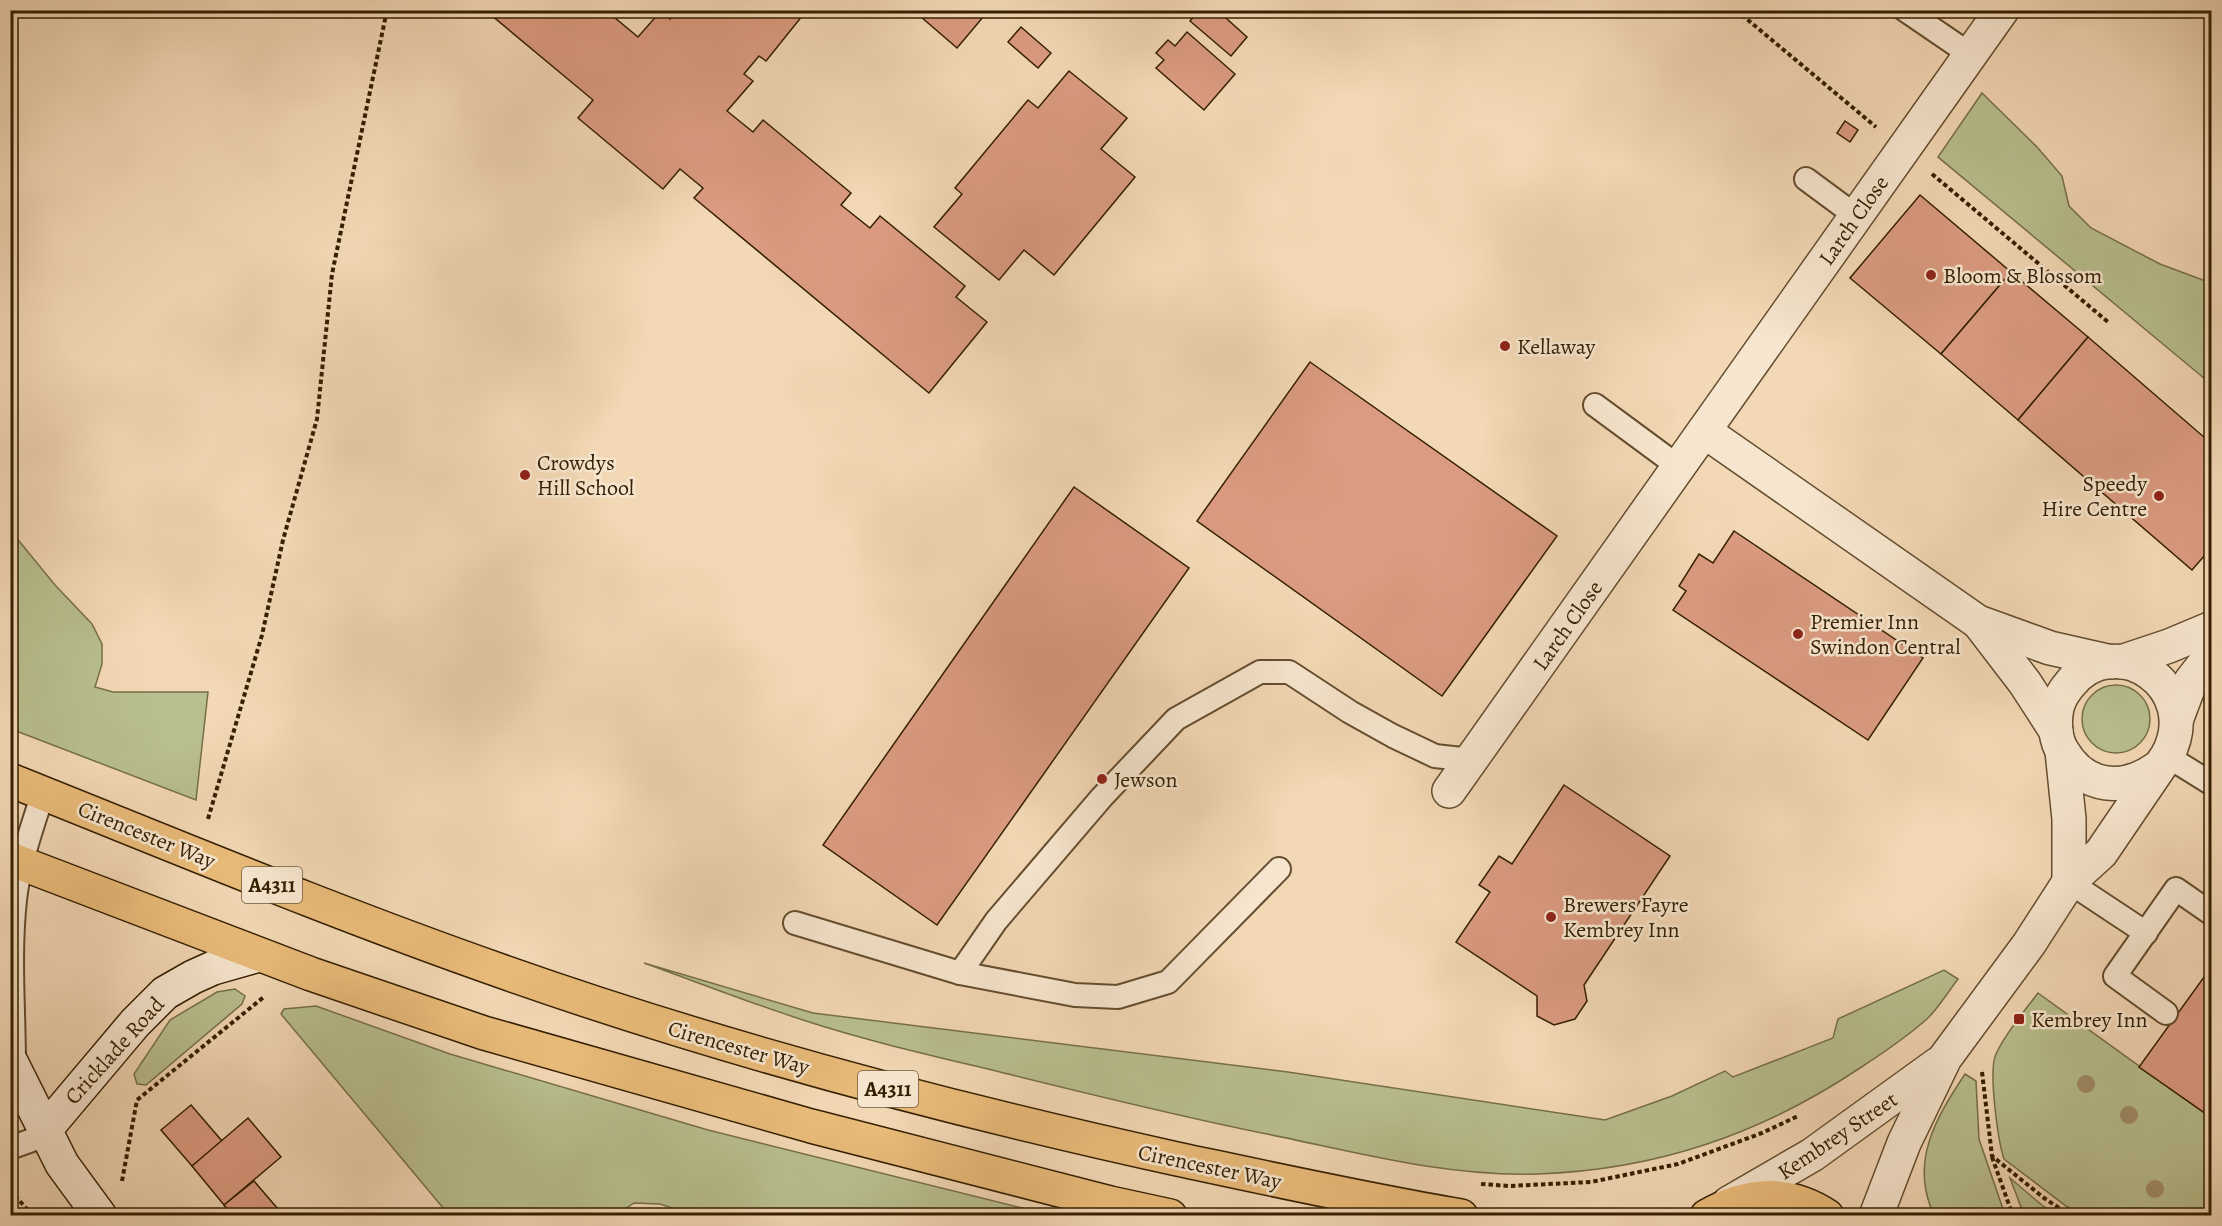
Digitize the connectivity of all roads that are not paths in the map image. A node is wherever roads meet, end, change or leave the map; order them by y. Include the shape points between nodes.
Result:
1 (1905, 10) edge
2 (2002, 10) edge
3 (1971, 55) junction
4 (1806, 179) dead end
5 (1856, 216) junction
6 (1596, 405) dead end
7 (1704, 431) junction
8 (1679, 467) junction
9 (1978, 622) junction
10 (2211, 628) edge
11 (2211, 654) edge
12 (2116, 662) junction
13 (2177, 718) junction
14 (2059, 741) junction
15 (1471, 760) junction
16 (2162, 762) junction
17 (10, 780) edge
18 (2211, 784) edge
19 (1449, 790) dead end
20 (43, 793) junction
21 (16, 861) edge
22 (1279, 869) dead end
23 (2069, 882) junction
24 (2211, 914) edge
25 (795, 923) dead end
26 (2146, 933) junction
27 (259, 955) junction
28 (960, 973) junction
29 (2166, 1013) dead end
30 (1945, 1058) junction
31 (12, 1063) edge
32 (45, 1133) junction
33 (10, 1148) edge
34 (1716, 1211) edge
35 (94, 1213) edge
36 (1170, 1215) edge
37 (1461, 1215) edge
38 (1827, 1215) edge
39 (1876, 1215) edge

1 - 3 lane
2 - 3 street, Larch Close
3 - 5 street, Larch Close
4 - 5 lane
5 - 7 street, Larch Close
6 - 8 lane
7 - 8 street, Larch Close
7 - 9 street
8 - 15 street, Larch Close
9 - 12 street via 2050,648
9 - 14 street via 2025,683
10 - 12 street
11 - 13 street, Kembrey Street via 2191,681
12 - 13 street via 2142,668 2159,680 2170,694
12 - 14 street via 2091,668 2074,679 2056,711
13 - 16 street, Kembrey Street via 2174,740
14 - 16 street via 2072,765 2097,781 2123,784 2139,780
14 - 23 street via 2069,819
15 - 19 street, Larch Close
15 - 28 lane via 1435,756 1393,736 1289,672 1260,672 1176,719 1041,868 996,921
16 - 18 lane
16 - 23 street, Kembrey Street via 2101,853
17 - 20 main road, A4311
20 - 21 lane, Cricklade Road
20 - 37 main road, Cirencester Way / A4311 via 406,937 651,1020 811,1068 983,1115 1280,1181
21 - 27 main road, A4311
21 - 31 lane, Cricklade Road
22 - 28 lane via 1168,982 1118,997 1076,995
23 - 26 lane
23 - 30 street, Kembrey Street via 2029,944
24 - 26 lane via 2176,889
25 - 28 lane
26 - 29 lane via 2115,976
27 - 32 street, Cricklade Road via 213,968 165,993 127,1031
27 - 36 main road, A4311 via 484,1033 811,1126 1099,1201
30 - 34 street, Kembrey Street via 1812,1155
30 - 39 street, Kembrey Street via 1904,1143
31 - 32 street, Cricklade Road
32 - 33 lane
32 - 35 street, Cricklade Road
34 - 38 main road via 1753,1197 1782,1198

